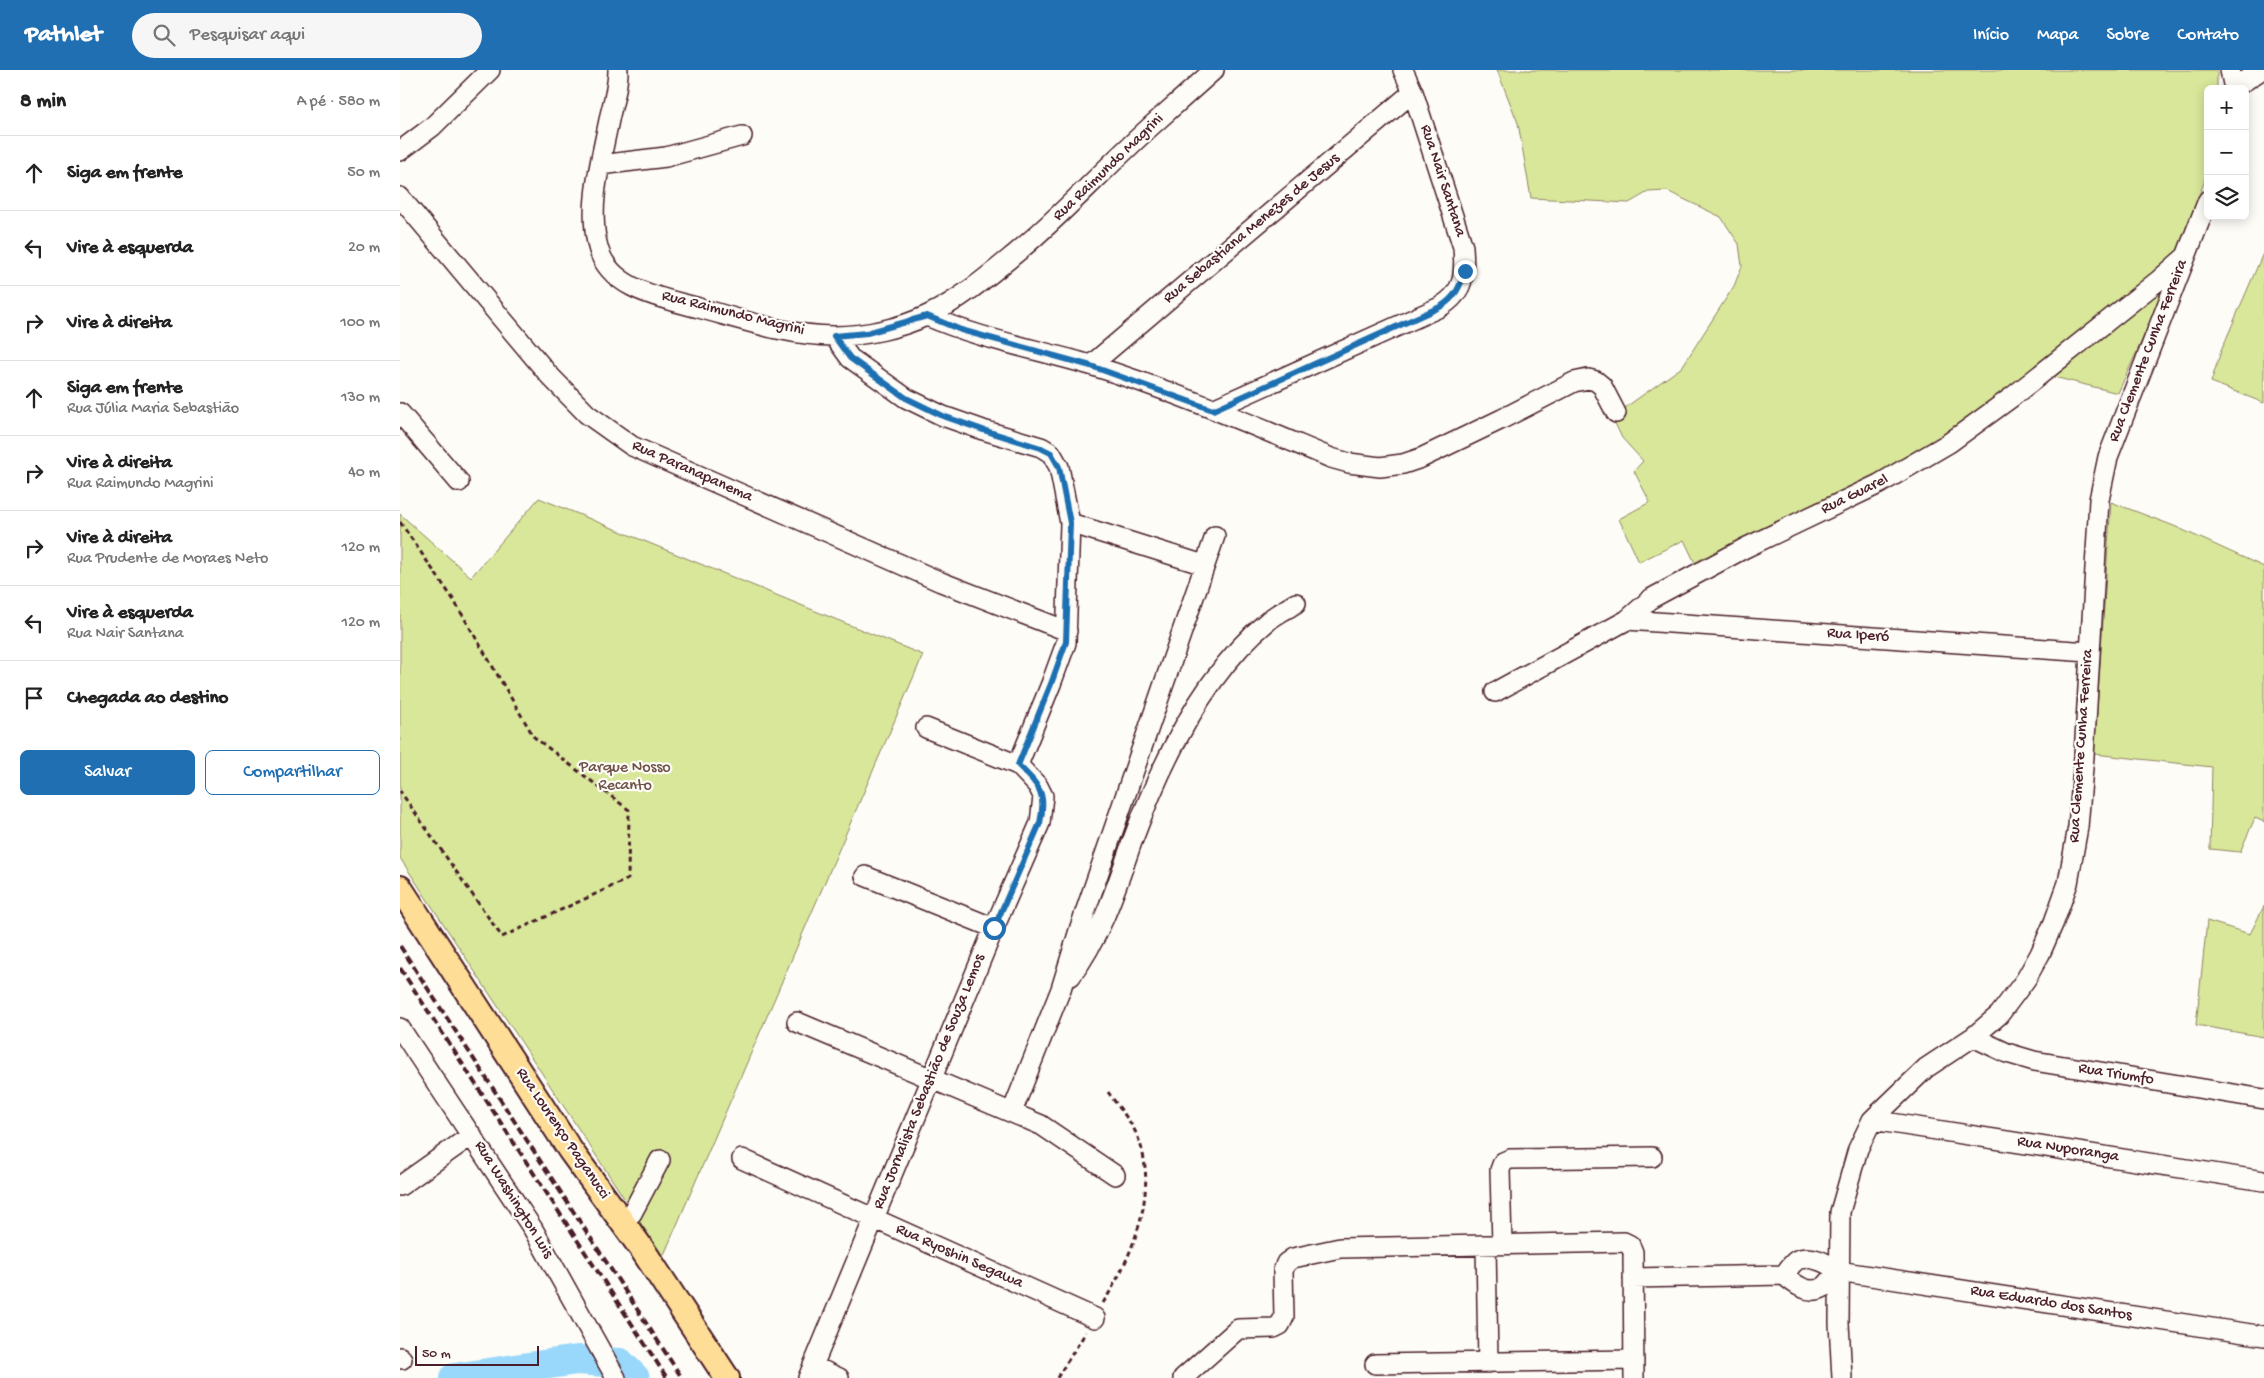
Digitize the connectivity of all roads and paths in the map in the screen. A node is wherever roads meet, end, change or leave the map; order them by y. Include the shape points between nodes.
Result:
1 (490, 70) edge
2 (618, 70) edge
3 (1214, 70) edge
4 (1403, 70) edge
5 (2230, 70) edge
6 (2261, 70) edge
7 (2233, 85) edge
8 (2240, 85) edge
9 (1413, 92) junction
10 (742, 136) dead end
11 (400, 152) edge
12 (600, 165) junction
13 (400, 198) edge
14 (2204, 211) edge
15 (2187, 256) junction
16 (927, 316) junction
17 (834, 336) junction
18 (1091, 366) junction
19 (1213, 410) junction
20 (400, 413) edge
21 (1616, 413) dead end
22 (460, 482) dead end
23 (400, 522) edge
24 (1070, 523) junction
25 (1215, 536) dead end
26 (1204, 565) junction
27 (1296, 603) dead end
28 (1627, 620) junction
29 (1067, 631) junction
30 (2089, 652) junction
31 (1495, 692) dead end
32 (926, 728) dead end
33 (1018, 765) junction
34 (400, 791) edge
35 (865, 876) dead end
36 (400, 888) edge
37 (994, 928) junction
38 (1061, 988) junction
39 (796, 1022) dead end
40 (400, 1028) edge
41 (1973, 1036) junction
42 (932, 1078) junction
43 (1108, 1092) dead end
44 (2264, 1099) edge
45 (1012, 1112) junction
46 (1872, 1120) junction
47 (472, 1135) junction
48 (1652, 1157) dead end
49 (742, 1159) dead end
50 (660, 1160) dead end
51 (1115, 1175) dead end
52 (2264, 1181) edge
53 (400, 1186) edge
54 (873, 1220) junction
55 (622, 1223) junction
56 (1494, 1245) junction
57 (1838, 1272) junction
58 (1784, 1275) junction
59 (1633, 1278) junction
60 (1095, 1318) junction
61 (2264, 1336) edge
62 (1488, 1363) junction
63 (1375, 1364) dead end
64 (1634, 1369) edge
65 (613, 1372) edge
66 (810, 1372) edge
67 (727, 1378) edge
68 (839, 1378) edge
69 (1057, 1378) edge
70 (1183, 1378) edge
71 (1842, 1378) edge

1 - 11 street via 432,127
2 - 12 street, Rua Raimundo Magrini
3 - 16 street, Rua Raimundo Magrini via 1161,116 1048,227 956,300
4 - 9 street, Rua Nair Santana
5 - 7 street
6 - 8 street
9 - 18 street, Rua Sebastiana Menezes de Jesus
9 - 19 street, Rua Nair Santana via 1463,247 1465,271 1460,287 1451,300 1440,307
10 - 12 street via 666,156
12 - 17 street, Rua Raimundo Magrini via 595,230 599,250 608,267 626,284 661,298 760,324
13 - 29 street, Rua Paranapanema via 549,375 587,414 632,446 941,582
14 - 15 street, Rua Clemente Cunha Ferreira
15 - 28 street, Rua Guarel via 2012,397 1949,443 1879,484 1745,548 1661,594
15 - 30 street, Rua Clemente Cunha Ferreira via 2108,457 2098,500
16 - 17 street, Rua Raimundo Magrini via 867,333
16 - 18 street via 961,330
17 - 24 street via 850,358 906,398 943,416 1051,453 1059,467
18 - 19 street
19 - 21 street via 1331,458 1380,467 1421,458 1574,382 1596,381
20 - 22 street
23 - 34 path via 453,599 534,736 629,810 628,879 502,937
24 - 26 street
24 - 29 street
25 - 26 street
26 - 38 street
27 - 38 street via 1269,620 1246,641 1203,694 1166,765 1096,936
28 - 30 street, Rua Iperó
28 - 31 street, Rua Guarel
29 - 33 street via 1051,684
30 - 41 street, Rua Clemente Cunha Ferreira via 2084,765 2068,884 2040,954 2026,979 1999,1015
32 - 33 street, Rua Jornalista Sebastião de Souza Lemos
33 - 37 street, Rua Jornalista Sebastião de Souza Lemos via 1038,786 1043,796 1043,810
35 - 37 street
36 - 55 main road, Rua Lourenço Paganucci via 570,1150
37 - 42 street, Rua Jornalista Sebastião de Souza Lemos
38 - 45 street
39 - 42 street
40 - 47 street, Rua Washington Luis
41 - 44 street, Rua Triumfo via 2007,1053 2034,1061
41 - 46 street, Rua Clemente Cunha Ferreira via 1926,1068
42 - 45 street
42 - 54 street, Rua Jornalista Sebastião de Souza Lemos
43 - 60 path via 1136,1133 1145,1161 1146,1183 1138,1226 1129,1252 1116,1283
45 - 51 street via 1041,1125
46 - 52 street, Rua Nuporanga
46 - 57 street, Rua Clemente Cunha Ferreira via 1858,1149 1842,1204
47 - 53 street
47 - 65 street, Rua Washington Luis via 533,1229
48 - 56 street via 1510,1159 1503,1162
49 - 54 street, Rua Ryoshin Segawa
50 - 55 street via 632,1213
54 - 60 street, Rua Ryoshin Segawa
54 - 66 street, Rua Jornalista Sebastião de Souza Lemos
55 - 67 main road, Rua Lourenço Paganucci
56 - 59 street via 1624,1242 1633,1252
56 - 62 street
56 - 70 street via 1340,1248 1293,1258 1286,1263 1283,1272 1284,1317 1280,1324 1274,1328 1238,1329
57 - 58 street via 1823,1260 1809,1258 1797,1260
57 - 58 street via 1824,1287 1809,1289 1797,1287
57 - 61 street, Rua Eduardo dos Santos
57 - 71 street, Rua Clemente Cunha Ferreira
58 - 59 street
59 - 64 street
60 - 69 path
62 - 63 street
62 - 64 street
66 - 68 street

